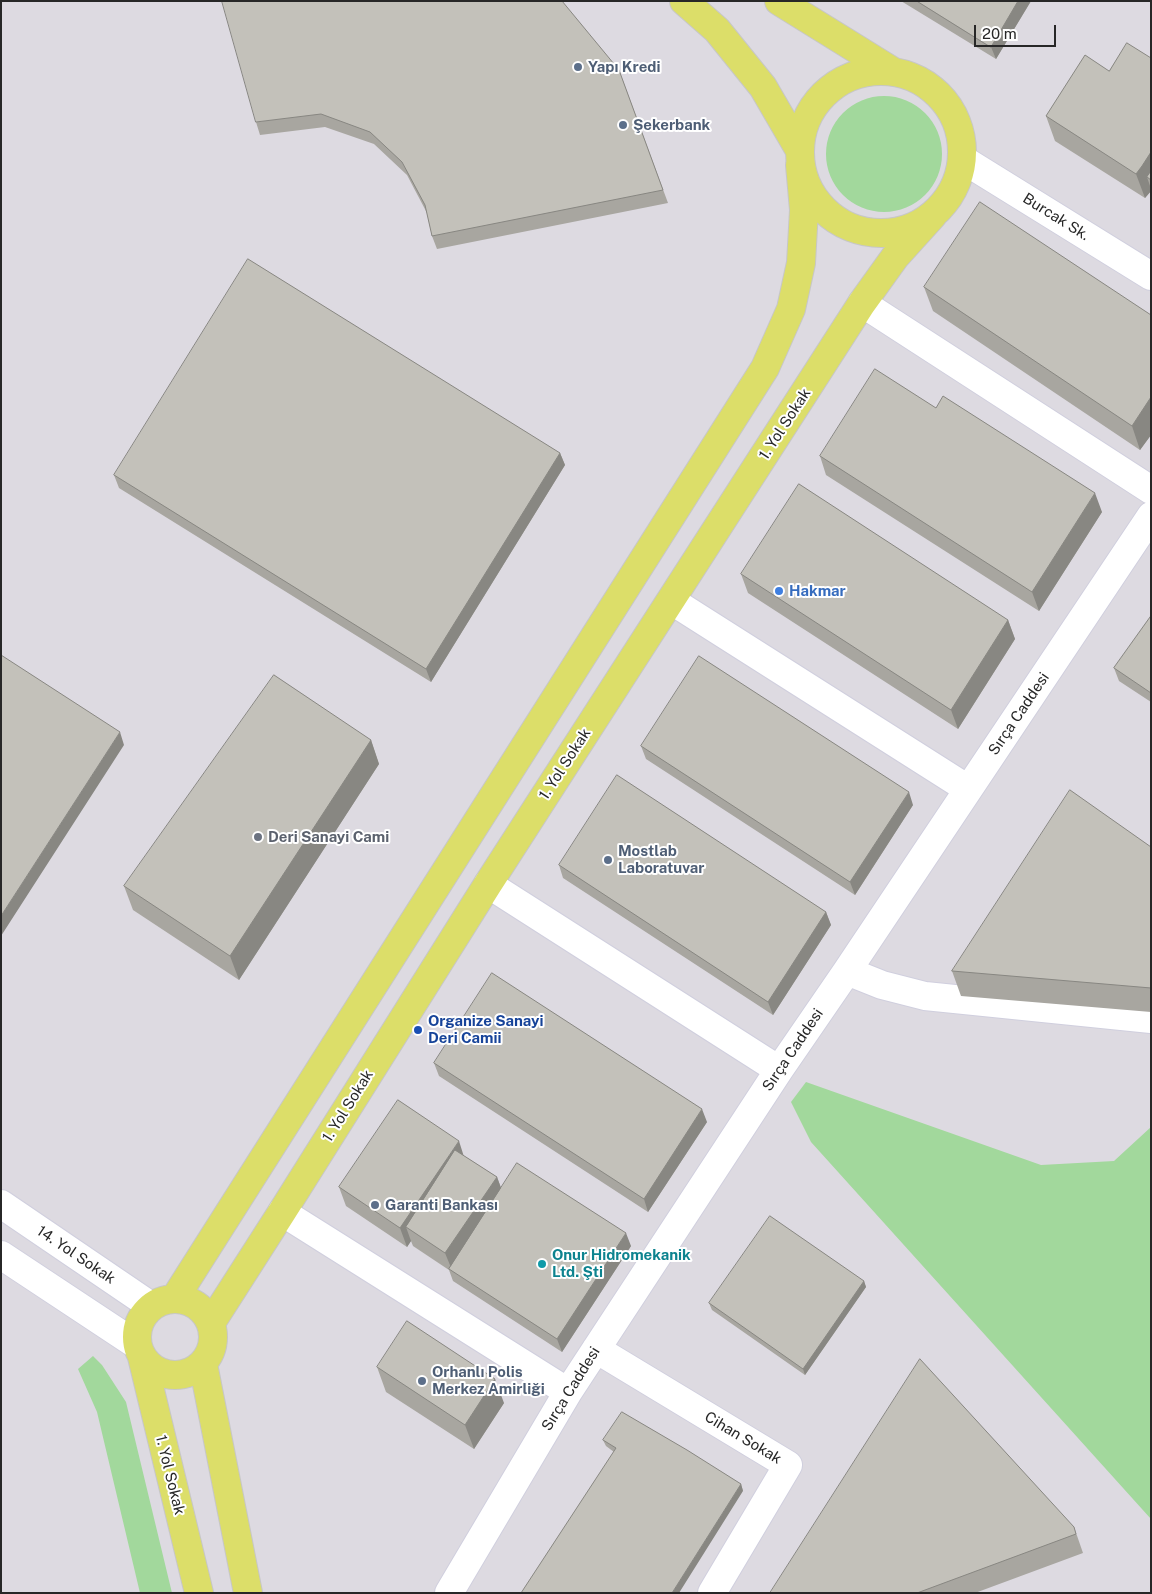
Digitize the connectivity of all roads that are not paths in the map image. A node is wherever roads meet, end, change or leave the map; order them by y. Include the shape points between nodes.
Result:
1 (684, 1) edge
2 (779, 1) edge
3 (892, 71) junction
4 (800, 157) junction
5 (962, 159) junction
6 (933, 215) junction
7 (1151, 276) edge
8 (862, 304) junction
9 (1151, 490) edge
10 (1151, 516) edge
11 (672, 600) junction
12 (968, 789) junction
13 (488, 884) junction
14 (847, 971) junction
15 (1151, 1019) edge
16 (779, 1070) junction
17 (1, 1204) edge
18 (282, 1212) junction
19 (1, 1255) edge
20 (163, 1302) junction
21 (211, 1323) junction
22 (596, 1349) junction
23 (139, 1351) junction
24 (202, 1364) junction
25 (568, 1392) junction
26 (199, 1593) edge
27 (248, 1593) edge
28 (450, 1593) edge
29 (712, 1593) edge

1 - 4 main road, 1. Yol Sokak via 717,30 764,87
2 - 3 main road, 1. Yol Sokak
3 - 4 main road, 1. Yol Sokak via 865,72 840,81 819,99 805,122
3 - 5 main road, 1. Yol Sokak via 916,79 936,92 951,112 960,134
4 - 6 main road, 1. Yol Sokak via 806,186 818,204 837,221 861,231 886,234 911,228
4 - 20 main road, 1. Yol Sokak via 804,210 801,263 791,309 766,368
5 - 6 main road, 1. Yol Sokak via 958,180 948,199
5 - 7 street, Burcak Sk.
6 - 8 main road, 1. Yol Sokak via 895,257
8 - 9 street
8 - 11 main road, 1. Yol Sokak
10 - 12 street, Sırça Caddesi
11 - 12 street
11 - 13 main road, 1. Yol Sokak
12 - 14 street, Sırça Caddesi
13 - 16 street
13 - 18 main road, 1. Yol Sokak
14 - 15 street via 882,985 925,996
14 - 16 street, Sırça Caddesi
16 - 22 street, Sırça Caddesi
17 - 20 street, 14. Yol Sokak
18 - 21 main road, 1. Yol Sokak
18 - 25 street
19 - 23 street
20 - 21 main road via 186,1300 205,1313
20 - 23 main road, 1. Yol Sokak via 144,1314 139,1323 136,1334
21 - 24 main road via 213,1345
22 - 25 street, Sırça Caddesi
22 - 29 street, Cihan Sokak via 788,1465
23 - 24 main road via 149,1366 170,1376 193,1372
23 - 26 main road, 1. Yol Sokak
24 - 27 main road
25 - 28 street, Sırça Caddesi

